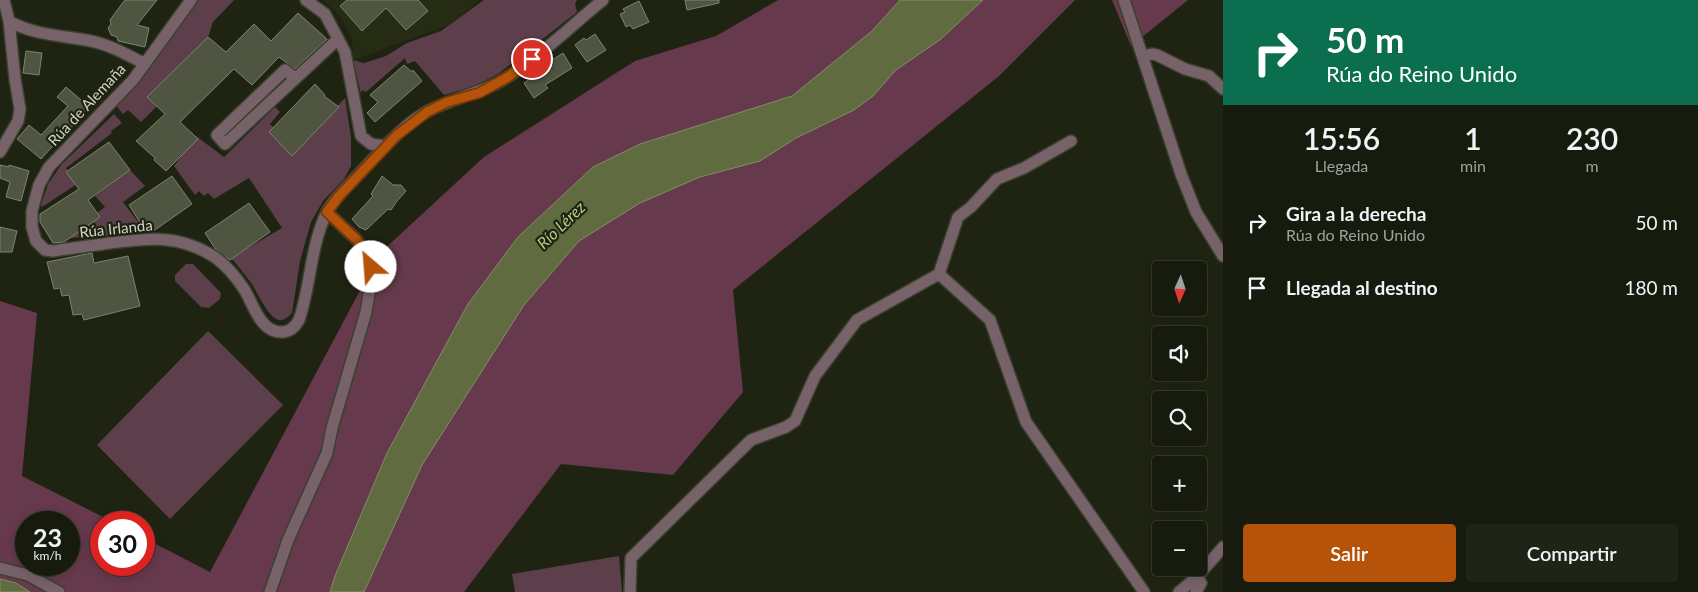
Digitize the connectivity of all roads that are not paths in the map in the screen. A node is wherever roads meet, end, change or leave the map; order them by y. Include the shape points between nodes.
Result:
1 (4, 0) edge
2 (191, 0) edge
3 (306, 0) edge
4 (603, 0) edge
5 (1124, 0) edge
6 (9, 21) junction
7 (338, 39) junction
8 (1143, 56) junction
9 (145, 64) junction
10 (295, 78) junction
11 (1223, 90) edge
12 (1071, 140) dead end
13 (385, 146) junction
14 (0, 152) edge
15 (327, 212) junction
16 (36, 241) joint
17 (1223, 256) edge
18 (939, 274) junction
19 (1223, 547) edge
20 (0, 568) edge
21 (1197, 577) junction
22 (60, 592) edge
23 (270, 592) edge
24 (630, 592) edge
25 (1144, 592) edge
26 (1179, 592) edge
27 (1196, 592) edge

1 - 6 street
2 - 9 street, Rúa de Alemaña
3 - 7 street via 325,14
4 - 13 street via 508,77 479,93 447,102 427,112
5 - 8 street
6 - 9 street via 45,33 94,42
6 - 14 street via 20,109 18,121
7 - 10 street
7 - 13 street via 345,52 361,136 371,144
8 - 11 street via 1157,55 1208,76
8 - 17 street via 1196,212
9 - 16 street, Rúa de Alemaña via 114,101 49,167 32,211
10 - 10 street via 285,70 217,135 225,144
12 - 18 street via 1024,168 997,179 958,217
13 - 15 street
15 - 16 street, Rúa Irlanda via 313,250 299,320 294,328 283,332 264,325 226,266 204,250 181,241 148,238 53,251 45,250
15 - 23 street via 357,240 371,267 372,277 366,312 327,453 288,540
18 - 24 street via 857,320 815,376 795,421 751,440 631,558
18 - 25 street via 990,320 1026,422
19 - 21 street
20 - 22 street via 28,575
21 - 26 street
21 - 27 street via 1201,583

